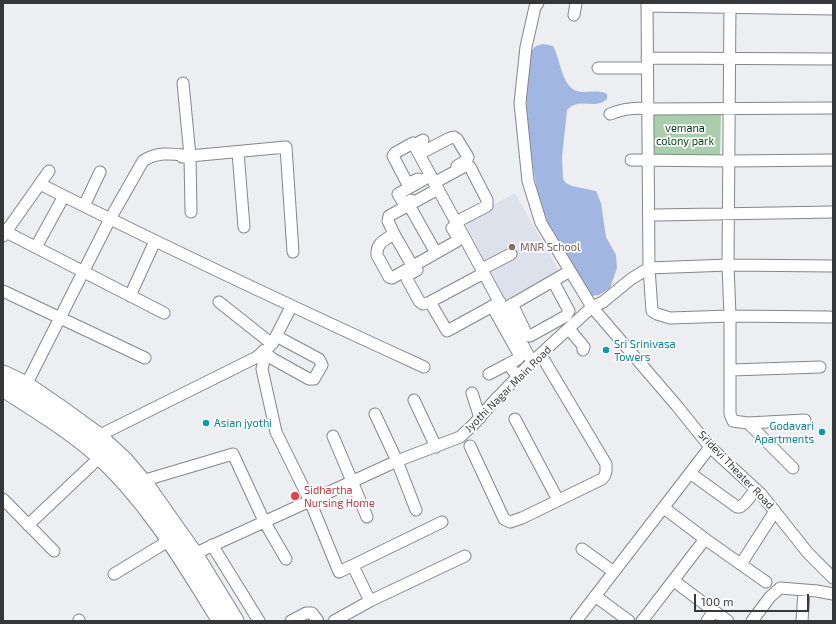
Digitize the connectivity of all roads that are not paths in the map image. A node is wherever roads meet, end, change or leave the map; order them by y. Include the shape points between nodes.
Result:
1 (538, 3) edge
2 (576, 3) edge
3 (647, 4) edge
4 (730, 5) edge
5 (833, 9) edge
6 (574, 15) dead end
7 (729, 59) junction
8 (833, 59) edge
9 (647, 63) junction
10 (598, 68) dead end
11 (184, 83) dead end
12 (833, 108) edge
13 (648, 109) junction
14 (729, 109) junction
15 (610, 114) dead end
16 (417, 151) junction
17 (238, 152) junction
18 (433, 155) dead end
19 (190, 156) junction
20 (630, 160) dead end
21 (833, 160) edge
22 (729, 161) junction
23 (648, 162) junction
24 (49, 171) dead end
25 (100, 172) dead end
26 (432, 182) junction
27 (40, 184) junction
28 (64, 196) junction
29 (409, 205) junction
30 (84, 206) junction
31 (191, 212) dead end
32 (447, 212) junction
33 (833, 212) edge
34 (728, 214) junction
35 (656, 215) dead end
36 (110, 219) junction
37 (456, 222) junction
38 (244, 227) dead end
39 (4, 232) edge
40 (394, 234) junction
41 (462, 237) junction
42 (155, 241) junction
43 (36, 247) junction
44 (293, 252) dead end
45 (436, 253) junction
46 (511, 254) dead end
47 (728, 265) junction
48 (833, 266) edge
49 (413, 267) junction
50 (649, 268) junction
51 (483, 271) junction
52 (570, 271) junction
53 (84, 272) junction
54 (553, 281) junction
55 (3, 290) edge
56 (130, 296) junction
57 (219, 302) dead end
58 (430, 302) junction
59 (502, 305) junction
60 (292, 307) junction
61 (592, 307) junction
62 (164, 313) dead end
63 (730, 316) junction
64 (61, 317) junction
65 (830, 317) dead end
66 (569, 329) junction
67 (270, 344) junction
68 (582, 350) dead end
69 (541, 355) junction
70 (144, 358) dead end
71 (532, 362) junction
72 (508, 364) junction
73 (424, 367) dead end
74 (820, 367) dead end
75 (731, 370) junction
76 (3, 374) edge
77 (489, 374) dead end
78 (518, 377) junction
79 (26, 385) junction
80 (3, 388) edge
81 (472, 393) dead end
82 (414, 400) dead end
83 (375, 414) dead end
84 (480, 418) junction
85 (514, 419) dead end
86 (805, 420) dead end
87 (748, 423) junction
88 (98, 436) junction
89 (333, 436) dead end
90 (436, 446) junction
91 (470, 446) dead end
92 (710, 447) junction
93 (100, 457) junction
94 (397, 461) junction
95 (793, 468) dead end
96 (690, 473) junction
97 (142, 480) junction
98 (352, 482) junction
99 (756, 489) junction
100 (3, 499) edge
101 (558, 500) junction
102 (310, 501) junction
103 (664, 508) junction
104 (416, 510) dead end
105 (775, 511) junction
106 (368, 517) dead end
107 (264, 521) junction
108 (442, 522) dead end
109 (28, 525) junction
110 (705, 539) junction
111 (170, 540) junction
112 (212, 545) junction
113 (582, 549) dead end
114 (54, 551) dead end
115 (194, 554) junction
116 (465, 556) dead end
117 (286, 559) dead end
118 (741, 564) junction
119 (353, 566) junction
120 (614, 572) junction
121 (114, 574) dead end
122 (833, 578) edge
123 (674, 581) junction
124 (766, 582) dead end
125 (804, 591) junction
126 (833, 594) edge
127 (595, 596) junction
128 (370, 601) junction
129 (714, 611) junction
130 (221, 621) edge
131 (235, 621) edge
132 (259, 621) edge
133 (292, 621) edge
134 (318, 621) edge
135 (334, 621) edge
136 (576, 621) edge
137 (629, 621) edge
138 (642, 621) edge
139 (706, 621) edge
140 (728, 621) edge
141 (752, 621) edge
142 (802, 621) edge

1 - 52 street, Sridevi Theater Road via 526,47 520,103 528,181 541,222
2 - 6 street
3 - 4 street
3 - 9 street
4 - 5 street
4 - 7 street
7 - 8 street
7 - 9 street
7 - 14 street
9 - 10 street
9 - 13 street
11 - 19 street
12 - 14 street
13 - 14 street
13 - 15 street via 631,108
13 - 23 street
14 - 22 street
16 - 18 street
16 - 26 street
16 - 26 street via 393,155 406,182
16 - 26 street via 454,137 467,155 466,161
17 - 19 street
17 - 38 street
17 - 44 street via 286,147
19 - 31 street
19 - 36 street via 168,161 143,161
20 - 23 street
21 - 22 street
22 - 23 street
22 - 34 street
23 - 50 street
24 - 27 street
25 - 30 street
26 - 29 street
26 - 32 street
26 - 37 street via 467,165 470,167 488,206
27 - 28 street
27 - 39 street
28 - 30 street
28 - 43 street
29 - 40 street via 389,216 388,221
29 - 45 street
30 - 36 street
32 - 37 street
32 - 41 street
33 - 34 street
34 - 35 street
34 - 47 street
36 - 42 street
36 - 53 street
37 - 41 street
39 - 43 street
40 - 49 street
40 - 49 street via 380,243 376,252 389,277 392,278
41 - 45 street
41 - 51 street
41 - 58 street via 407,277 421,303
42 - 56 street
42 - 60 street
43 - 53 street
45 - 49 street
46 - 51 street
47 - 48 street
47 - 50 street
47 - 63 street
50 - 61 street, Jyothi Nagar Main Road via 603,302
50 - 63 street via 651,308 657,314 670,318
51 - 58 street
51 - 59 street
52 - 54 street
52 - 61 street, Sridevi Theater Road
53 - 56 street
53 - 64 street
54 - 59 street
54 - 59 street via 569,311 566,316 530,336
55 - 64 street
56 - 62 street
57 - 67 street
58 - 59 street via 447,331
59 - 71 street
59 - 72 street via 520,356
60 - 67 street
60 - 73 street
61 - 66 street, Jyothi Nagar Main Road
61 - 92 street, Sridevi Theater Road
63 - 65 street
63 - 75 street
64 - 70 street
64 - 79 street
66 - 68 street via 584,347
66 - 69 street, Jyothi Nagar Main Road
67 - 88 street via 257,357
67 - 102 street via 262,369 276,432
69 - 71 street, Jyothi Nagar Main Road
69 - 101 street via 606,464 602,479
71 - 78 street, Jyothi Nagar Main Road
72 - 77 street
72 - 78 street
74 - 75 street
75 - 87 street via 730,414 733,421
76 - 79 highway
78 - 84 street, Jyothi Nagar Main Road
79 - 88 highway
80 - 93 highway via 79,439
81 - 84 street
82 - 90 street
83 - 94 street
84 - 90 street, Jyothi Nagar Main Road via 460,436
85 - 101 street
86 - 87 street
87 - 95 street
88 - 97 highway
89 - 98 street
90 - 94 street, Jyothi Nagar Main Road
91 - 101 street via 504,519 510,522 522,518
92 - 96 street
92 - 99 street, Sridevi Theater Road
93 - 109 street
93 - 111 highway via 135,493
94 - 98 street, Jyothi Nagar Main Road
94 - 104 street
96 - 99 street via 737,507 746,503
96 - 103 street
97 - 107 street via 233,454
97 - 115 highway
98 - 102 street, Jyothi Nagar Main Road
98 - 106 street
99 - 105 street, Sridevi Theater Road
100 - 109 street
102 - 107 street, Jyothi Nagar Main Road
102 - 119 street via 339,572
103 - 110 street
103 - 120 street
105 - 118 street
105 - 122 street, Sridevi Theater Road via 808,553
107 - 112 street, Jyothi Nagar Main Road
107 - 117 street
108 - 119 street
109 - 114 street
110 - 118 street
110 - 123 street
111 - 121 street
111 - 130 highway
112 - 115 street, Jyothi Nagar Main Road
112 - 132 street
113 - 120 street
115 - 131 highway
116 - 128 street
118 - 124 street
119 - 128 street
120 - 127 street
123 - 129 street
123 - 138 street
125 - 126 street via 817,590
125 - 141 street via 780,588
125 - 142 street
127 - 136 street
127 - 137 street
128 - 135 street
129 - 139 street
129 - 140 street
133 - 134 street via 306,613 312,613

